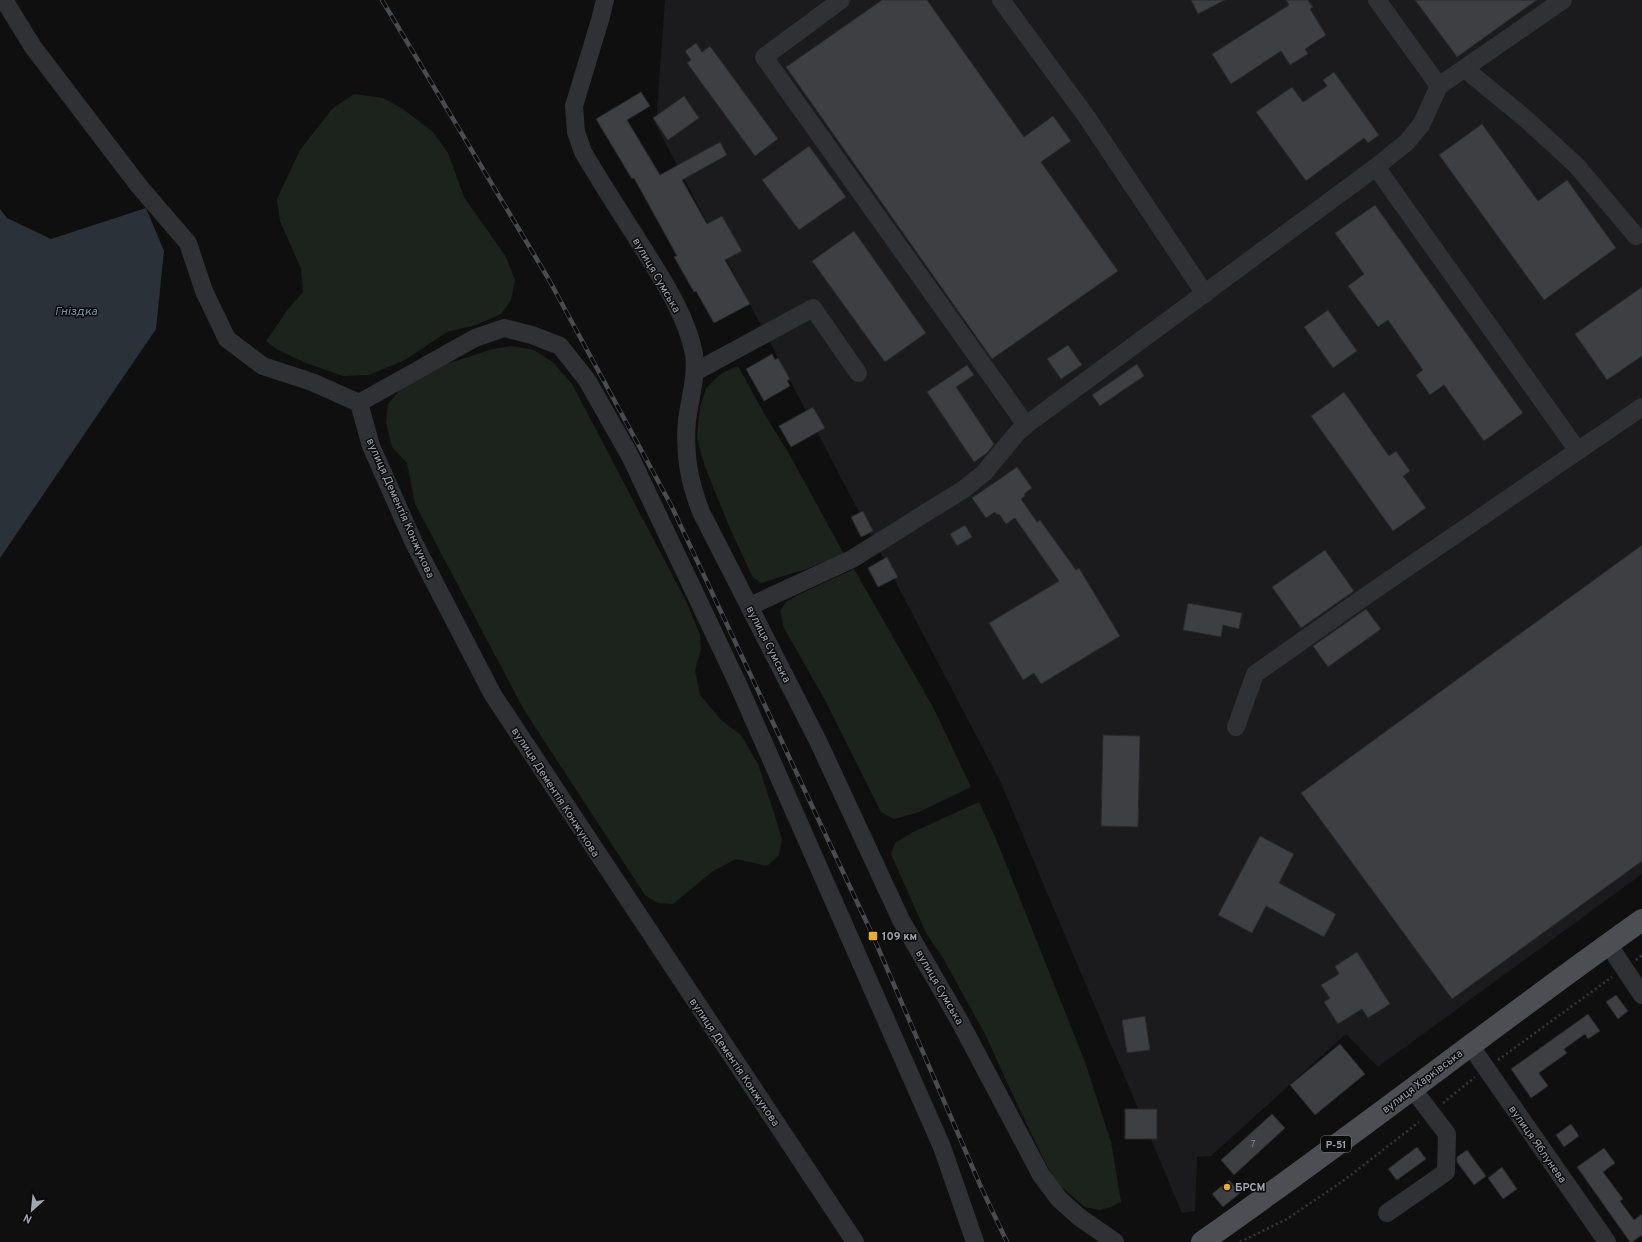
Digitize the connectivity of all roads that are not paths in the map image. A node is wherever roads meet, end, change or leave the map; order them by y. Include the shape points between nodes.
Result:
1 (4, 0) edge
2 (605, 0) edge
3 (841, 0) edge
4 (1001, 0) edge
5 (1377, 0) edge
6 (1563, 0) edge
7 (1465, 69) junction
8 (1439, 86) junction
9 (1376, 167) junction
10 (1636, 236) dead end
11 (1205, 294) junction
12 (695, 372) junction
13 (858, 373) dead end
14 (359, 403) junction
15 (1642, 407) edge
16 (1026, 425) junction
17 (1578, 451) junction
18 (750, 606) junction
19 (1236, 727) dead end
20 (1642, 920) edge
21 (1608, 944) junction
22 (1642, 995) edge
23 (1470, 1045) junction
24 (1412, 1088) junction
25 (1387, 1213) dead end
26 (855, 1242) edge
27 (975, 1242) edge
28 (1115, 1242) edge
29 (1202, 1242) edge
30 (1607, 1242) edge

1 - 14 street via 33,47 139,186 188,243 204,291 227,339 263,366 312,382
2 - 12 street, вулиця Сумська via 574,106 576,132 583,152 672,298 690,339
3 - 16 street via 764,57
4 - 11 street via 1086,116
5 - 8 street
6 - 7 street
7 - 8 street
7 - 10 street via 1526,119 1577,166
8 - 9 street via 1421,125 1407,142
9 - 11 street
9 - 17 street
11 - 16 street
12 - 13 street via 813,308
12 - 18 street, вулиця Сумська via 687,421 687,467 702,512
14 - 26 street, вулиця Дементія Конжукова via 371,446 414,543 493,695
14 - 27 street via 475,338 504,328 560,346 587,380 630,456 737,682 942,1147
15 - 17 street
16 - 18 street via 984,472 964,489 852,559
17 - 19 street via 1255,674
18 - 28 street, вулиця Сумська via 818,741 901,920 959,1020 1041,1175 1059,1199 1074,1213
20 - 21 main road, вулиця Харківська / Р-51
21 - 22 street
21 - 23 main road, вулиця Харківська / Р-51
23 - 24 main road, вулиця Харківська / Р-51
23 - 30 street, вулиця Яблунева
24 - 25 street via 1447,1134 1446,1172
24 - 29 main road, вулиця Харківська / Р-51

